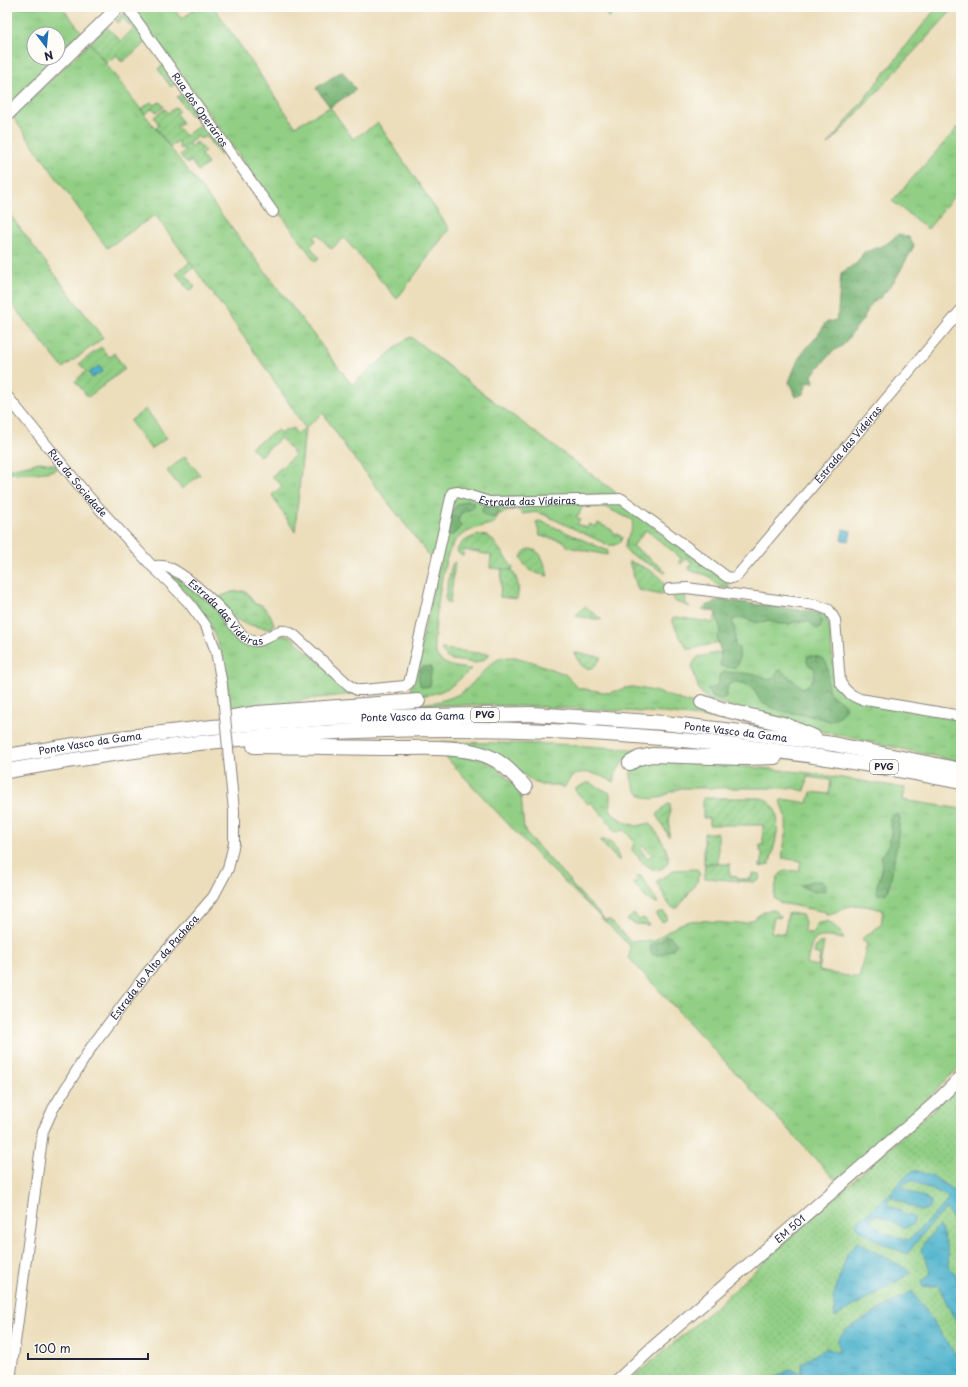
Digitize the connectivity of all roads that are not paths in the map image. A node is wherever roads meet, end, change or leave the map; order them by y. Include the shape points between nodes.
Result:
1 (118, 7) edge
2 (127, 7) edge
3 (7, 115) edge
4 (274, 212) dead end
5 (961, 310) edge
6 (7, 396) edge
7 (152, 566) junction
8 (669, 589) dead end
9 (418, 701) dead end
10 (702, 702) dead end
11 (961, 716) edge
12 (111, 739) junction
13 (833, 744) junction
14 (172, 746) junction
15 (7, 756) edge
16 (819, 756) junction
17 (630, 763) dead end
18 (961, 770) edge
19 (7, 771) edge
20 (961, 782) edge
21 (525, 787) dead end
22 (961, 1077) edge
23 (10, 1380) edge
24 (618, 1380) edge

1 - 3 main road
2 - 4 street, Rua dos Operários
5 - 7 street, Estrada das Videiras via 737,576 732,578 727,577 622,499 489,502 458,492 452,493 412,675 405,686 357,690 294,635 286,631 260,641 252,641 244,637 202,591 180,574 166,566
6 - 7 street, Rua da Sociedade via 87,494
7 - 23 street, Estrada do Alto da Pacheca, bridge via 181,594 206,626 216,651 222,685 234,811 234,843 228,869 213,897 146,974 92,1046 53,1109 43,1132
8 - 11 street via 687,588 816,605 829,610 835,620 840,682 851,696
9 - 12 highway via 258,713 179,724
10 - 13 highway via 783,724
12 - 13 highway, Ponte Vasco da Gama / PVG via 213,727 331,718 532,714 664,723
12 - 15 highway, Ponte Vasco da Gama / PVG
13 - 18 highway, Ponte Vasco da Gama / PVG
14 - 16 highway, Ponte Vasco da Gama / PVG via 327,732 482,729 647,736
14 - 19 highway, Ponte Vasco da Gama / PVG
14 - 21 highway via 426,748 468,751 485,754 496,760
16 - 17 highway via 652,756
16 - 20 highway, Ponte Vasco da Gama / PVG
22 - 24 main road, EM 501 / EM 501 via 935,1103

